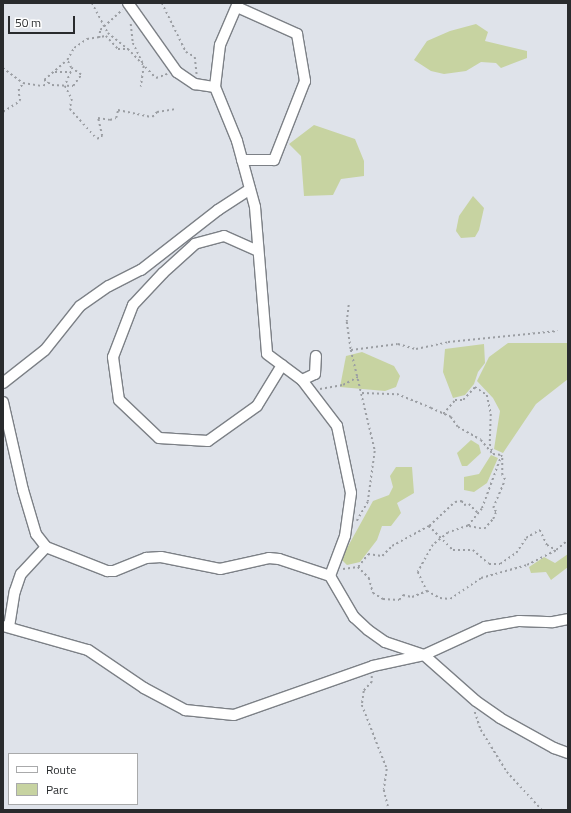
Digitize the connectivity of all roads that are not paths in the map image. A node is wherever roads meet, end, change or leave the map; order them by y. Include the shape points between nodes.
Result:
1 (237, 5) edge
2 (130, 6) edge
3 (215, 87) junction
4 (242, 160) junction
5 (250, 190) junction
6 (258, 251) junction
7 (316, 356) dead end
8 (282, 365) junction
9 (302, 380) junction
10 (3, 383) edge
11 (3, 402) edge
12 (46, 547) junction
13 (330, 576) junction
14 (568, 620) edge
15 (6, 626) edge
16 (424, 655) junction
17 (568, 753) edge

1 - 3 street via 220,45
1 - 4 street via 297,34 305,80 274,160
2 - 3 street via 177,72 195,84
3 - 4 street
4 - 5 street
5 - 6 street
5 - 10 street via 218,210 141,270 109,286 80,306 45,350
6 - 8 street via 267,354
6 - 8 street via 224,236 195,244 163,273 133,305 113,357 118,400 159,438 208,441 257,406
7 - 9 street via 315,374
8 - 9 street
9 - 13 street via 337,426 351,493 346,524
11 - 12 street via 36,534
12 - 13 street via 107,571 114,571 146,558 161,557 220,569 269,558
12 - 15 street via 21,574
13 - 16 street via 354,617 368,630 385,642
14 - 16 street via 518,621 486,627
15 - 16 street via 88,650 144,688 185,710 234,715 373,666
16 - 17 street via 476,701 500,718

